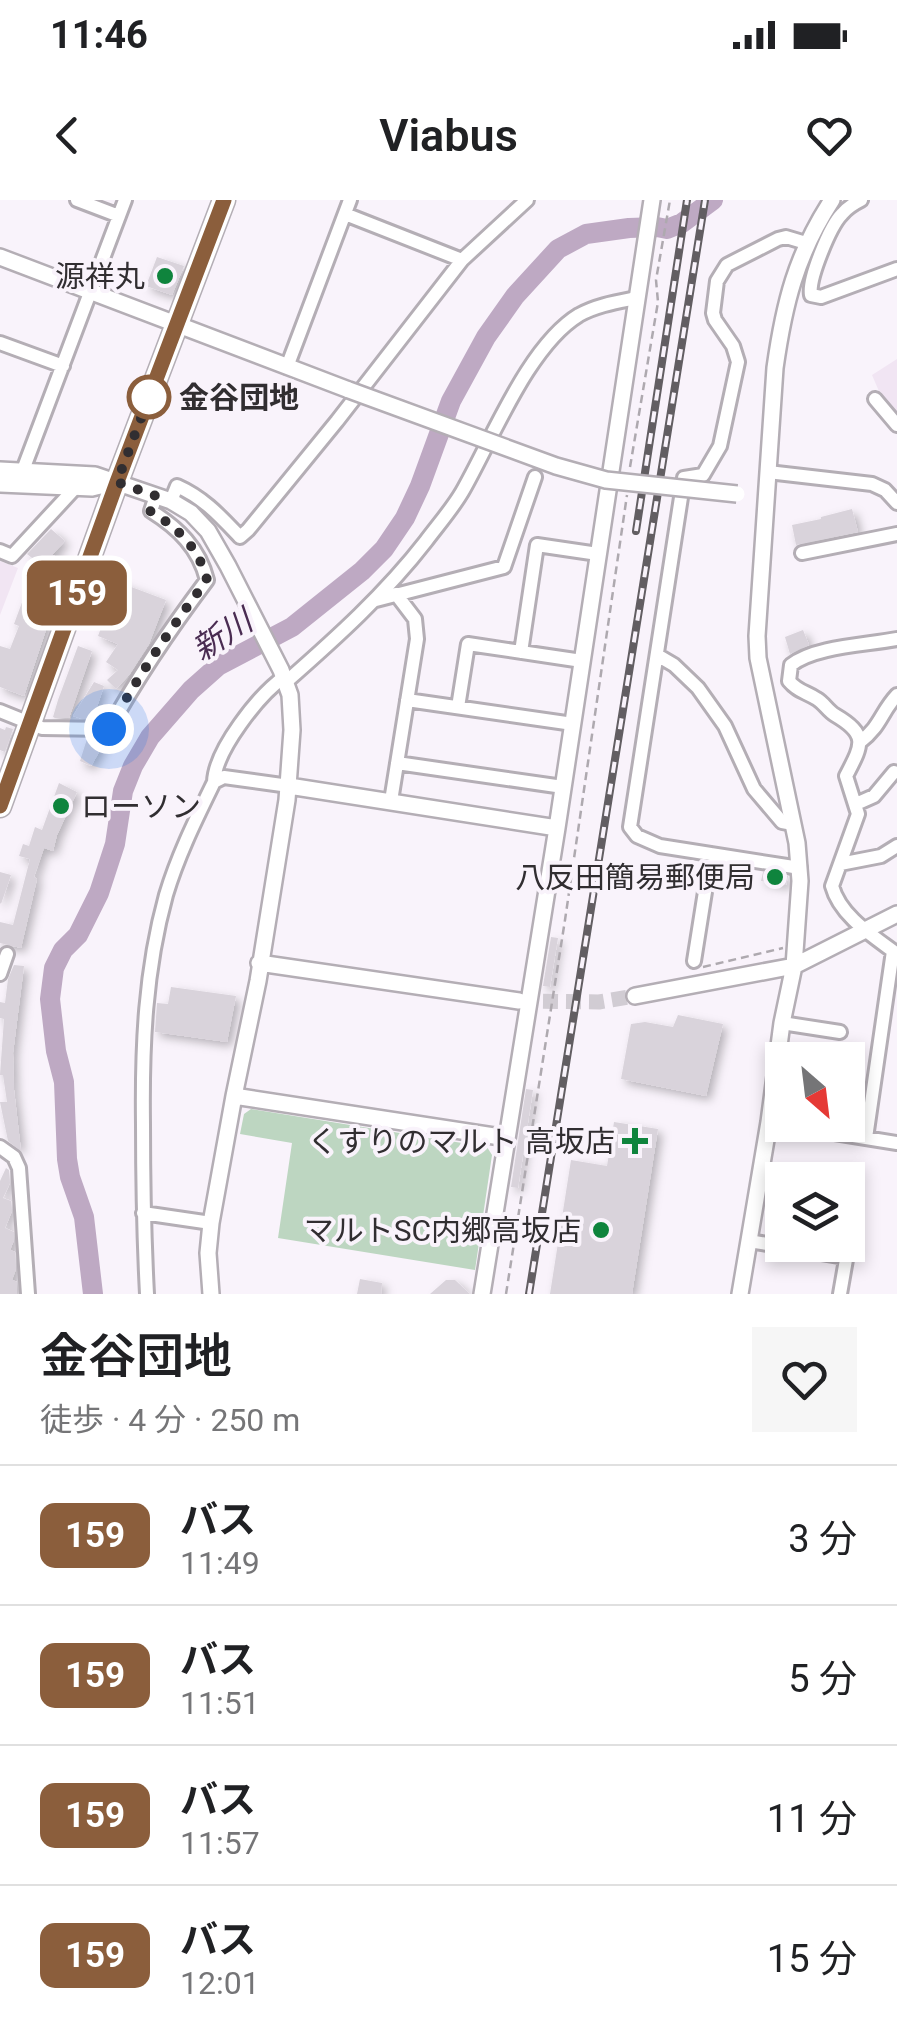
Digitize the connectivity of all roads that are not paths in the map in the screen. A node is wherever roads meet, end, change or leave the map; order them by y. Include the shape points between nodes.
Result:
1 (78, 200) edge
2 (125, 200) edge
3 (224, 200) edge
4 (350, 200) edge
5 (528, 200) edge
6 (652, 200) edge
7 (832, 200) edge
8 (857, 201) edge
9 (345, 214) junction
10 (119, 216) junction
11 (806, 244) junction
12 (0, 257) edge
13 (462, 260) junction
14 (897, 269) edge
15 (90, 292) junction
16 (638, 292) junction
17 (177, 325) junction
18 (0, 342) edge
19 (62, 366) junction
20 (288, 367) junction
21 (875, 399) dead end
22 (897, 425) edge
23 (0, 470) edge
24 (768, 472) junction
25 (535, 477) dead end
26 (20, 478) junction
27 (117, 482) junction
28 (0, 484) edge
29 (891, 486) edge
30 (76, 487) junction
31 (766, 498) junction
32 (164, 499) junction
33 (897, 503) edge
34 (897, 534) edge
35 (0, 551) edge
36 (598, 554) junction
37 (802, 554) dead end
38 (396, 594) junction
39 (374, 601) junction
40 (897, 639) edge
41 (520, 652) junction
42 (657, 654) junction
43 (582, 661) junction
44 (284, 676) junction
45 (897, 694) edge
46 (407, 700) junction
47 (458, 707) junction
48 (0, 712) edge
49 (30, 724) junction
50 (572, 724) junction
51 (860, 742) junction
52 (397, 763) junction
53 (894, 772) dead end
54 (214, 782) junction
55 (289, 786) junction
56 (563, 787) junction
57 (391, 802) junction
58 (856, 804) junction
59 (0, 806) edge
60 (793, 824) junction
61 (557, 828) junction
62 (897, 846) edge
63 (712, 854) junction
64 (840, 864) junction
65 (800, 868) junction
66 (897, 914) edge
67 (865, 930) junction
68 (895, 952) edge
69 (8, 954) dead end
70 (259, 963) junction
71 (695, 965) road end
72 (794, 966) junction
73 (0, 974) edge
74 (635, 996) tunnel mouth
75 (520, 1001) tunnel mouth
76 (782, 1023) junction
77 (840, 1032) dead end
78 (781, 1042) edge
79 (234, 1096) junction
80 (506, 1138) junction
81 (866, 1138) joint
82 (774, 1142) edge
83 (897, 1143) edge
84 (0, 1146) edge
85 (143, 1214) junction
86 (211, 1224) junction
87 (749, 1241) junction
88 (765, 1244) edge
89 (845, 1262) edge
90 (28, 1294) edge
91 (147, 1294) edge
92 (211, 1294) edge
93 (482, 1294) edge
94 (740, 1294) edge
95 (840, 1294) edge

1 - 10 street
2 - 10 street
3 - 17 main road
4 - 9 street
5 - 13 street
6 - 16 street
7 - 11 street
8 - 14 street via 839,216 825,244 811,295 821,298
9 - 13 street
9 - 20 street
10 - 15 street
11 - 24 street via 780,327
11 - 42 street via 778,239 727,265 717,281 713,313 738,362 720,446 703,475 684,478
12 - 15 street
13 - 32 street via 240,538 192,493 178,486
15 - 17 street
15 - 19 street
16 - 36 street
16 - 39 street via 582,314 548,344 459,496
17 - 20 street
17 - 27 main road
18 - 19 street
19 - 26 street
20 - 31 street, bridge via 606,480
21 - 22 street
23 - 26 street
24 - 29 street
24 - 31 street
25 - 38 street via 504,567
26 - 27 street via 95,476
26 - 28 street
26 - 30 street
27 - 30 street
27 - 32 street
27 - 49 main road
29 - 33 street
30 - 35 street via 12,556
31 - 60 street via 756,636
32 - 44 street via 208,531
32 - 49 street via 150,511 187,540 207,580 109,729
34 - 37 street
36 - 41 street via 537,546
36 - 43 street
38 - 39 street
38 - 46 street via 417,624
39 - 44 street
40 - 51 street via 823,652 791,665 791,685 848,721
41 - 43 street
41 - 47 street via 468,644
42 - 60 street via 698,688 725,726 754,789 782,822
42 - 63 street via 630,826 660,846
43 - 50 street
44 - 54 street via 236,731
44 - 55 street via 293,712
45 - 51 street
46 - 47 street
46 - 52 street
47 - 50 street
48 - 49 street
49 - 59 main road
50 - 56 street
51 - 58 street via 846,776
52 - 56 street
52 - 57 street
53 - 58 street via 874,796
54 - 55 street via 224,777
54 - 85 street via 183,845 152,954 142,1062
55 - 57 street
55 - 70 street
56 - 61 street
57 - 61 street
58 - 64 street
60 - 65 street
61 - 80 street
62 - 64 street
63 - 65 street
63 - 71 street
64 - 67 street via 834,892
65 - 72 street
66 - 67 street
67 - 68 street
67 - 72 street
68 - 81 street
69 - 73 street
70 - 75 street
70 - 79 street
72 - 74 street
72 - 76 street
76 - 77 street
76 - 78 street
79 - 80 street
79 - 86 street
80 - 93 street
81 - 83 street
82 - 87 street
84 - 90 street via 20,1168
85 - 86 street
85 - 91 street
86 - 92 street
87 - 88 street
87 - 94 street
89 - 95 street

